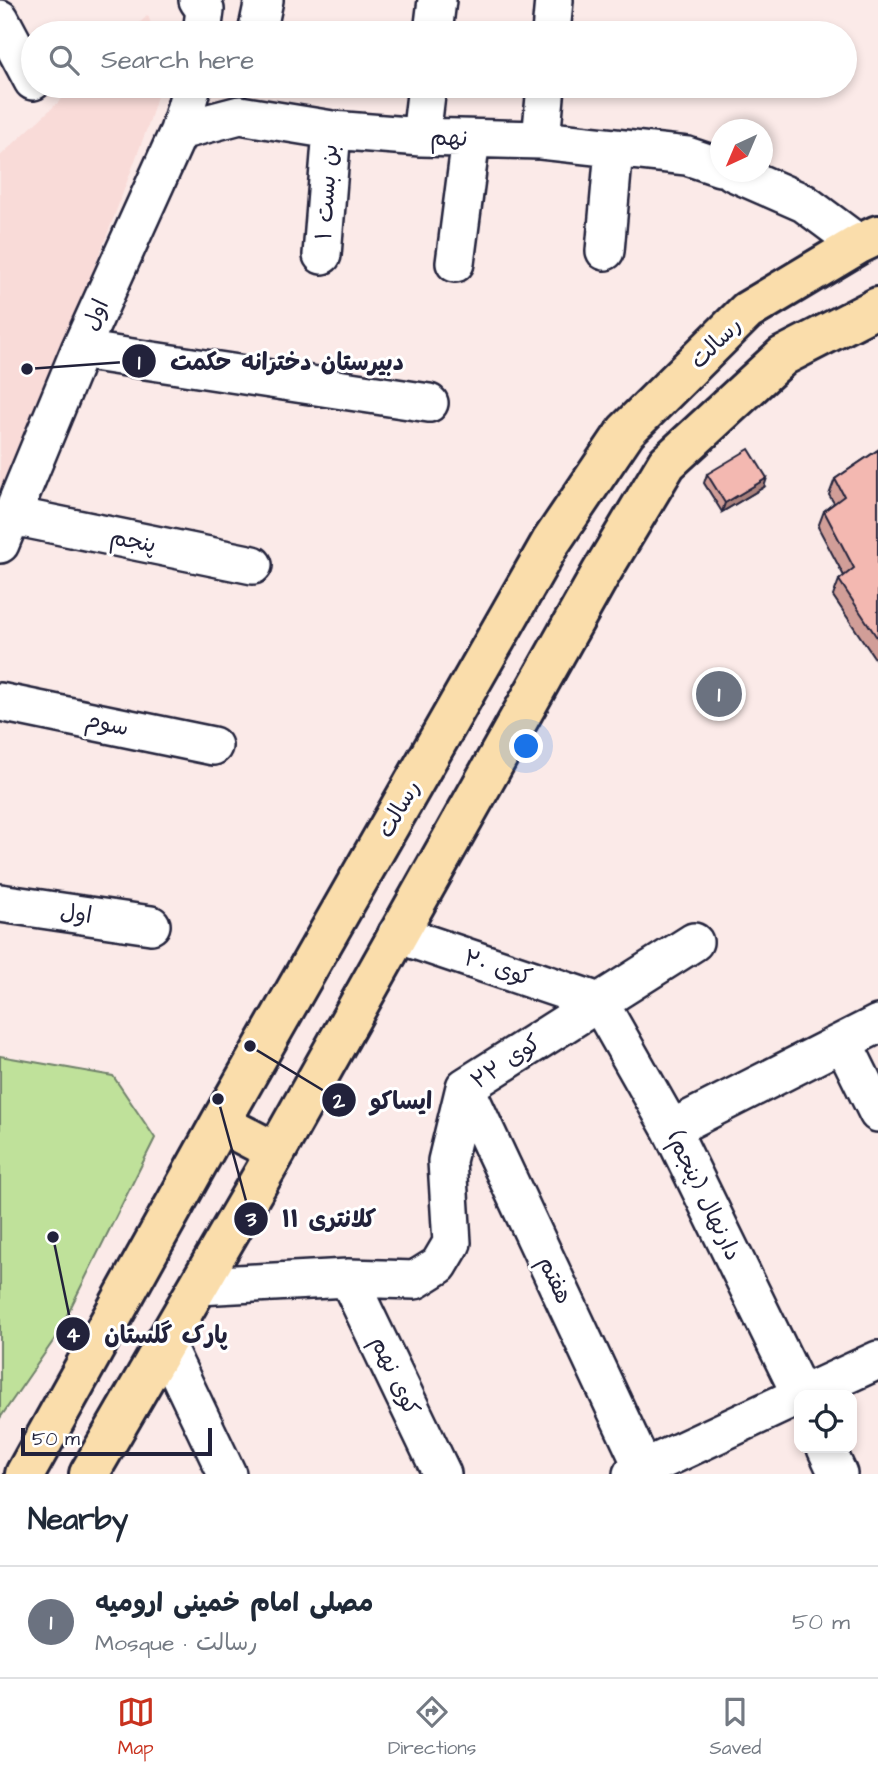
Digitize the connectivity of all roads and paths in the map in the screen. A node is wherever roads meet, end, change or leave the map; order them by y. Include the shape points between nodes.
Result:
1 (198, 0) edge
2 (264, 0) edge
3 (437, 0) edge
4 (554, 0) edge
5 (0, 19) edge
6 (204, 21) edge
7 (260, 21) edge
8 (434, 21) edge
9 (552, 21) edge
10 (21, 59) edge
11 (189, 98) edge
12 (426, 98) edge
13 (545, 98) edge
14 (243, 100) edge
15 (332, 130) junction
16 (179, 131) junction
17 (421, 137) junction
18 (471, 139) junction
19 (541, 140) junction
20 (614, 149) junction
21 (710, 164) edge
22 (756, 182) edge
23 (868, 239) edge
24 (605, 251) dead end
25 (323, 255) dead end
26 (455, 263) dead end
27 (878, 307) edge
28 (80, 351) junction
29 (429, 403) dead end
30 (7, 530) edge
31 (253, 565) dead end
32 (0, 702) edge
33 (213, 746) dead end
34 (0, 903) edge
35 (151, 925) dead end
36 (397, 934) junction
37 (694, 942) dead end
38 (600, 1002) junction
39 (878, 1024) edge
40 (843, 1042) junction
41 (465, 1087) junction
42 (878, 1113) edge
43 (219, 1123) junction
44 (671, 1129) junction
45 (276, 1152) junction
46 (348, 1278) junction
47 (199, 1286) junction
48 (165, 1344) junction
49 (878, 1360) edge
50 (75, 1383) junction
51 (798, 1390) edge
52 (814, 1390) edge
53 (794, 1399) edge
54 (828, 1453) edge
55 (0, 1461) edge
56 (640, 1472) edge
57 (25, 1474) edge
58 (89, 1474) edge
59 (227, 1474) edge
60 (442, 1474) edge
61 (838, 1474) edge

1 - 6 street via 205,10
2 - 7 street
3 - 8 street
4 - 9 street
5 - 10 street
11 - 16 street, اول
12 - 17 street
13 - 19 street
14 - 15 street, نهم
14 - 16 street, نهم
15 - 17 street, نهم
15 - 25 street, بن بست ۱
16 - 28 street, اول
17 - 18 street, نهم
18 - 19 street, نهم
18 - 26 street
19 - 20 street, نهم
20 - 21 street, نهم via 687,156
20 - 24 street
22 - 23 street
23 - 43 main road, رسالت via 747,311 626,430 551,542
27 - 36 main road via 783,356 667,463
28 - 29 street
28 - 30 street, اول
30 - 31 street, پنجم
32 - 33 street, سوم
34 - 35 street, اول
36 - 38 street, کوی ۲۰
36 - 45 main road
37 - 38 street, کوی ۲۲
38 - 41 street, کوی ۲۲
38 - 44 street, دارنهال (پنجم)
39 - 40 street
40 - 42 street
40 - 44 street via 781,1059
41 - 46 street, کوی ۲۲ via 447,1161 452,1243 439,1265 415,1280
41 - 56 street, هفتم
43 - 45 main road
43 - 50 main road, رسالت
44 - 51 street, دارنهال (پنجم)
45 - 47 main road
46 - 47 street, کوی ۲۲
46 - 60 street, کوی نهم
47 - 48 main road
48 - 58 main road
48 - 59 street
49 - 52 street
50 - 55 main road
50 - 57 main road, رسالت
53 - 56 street
54 - 61 street

